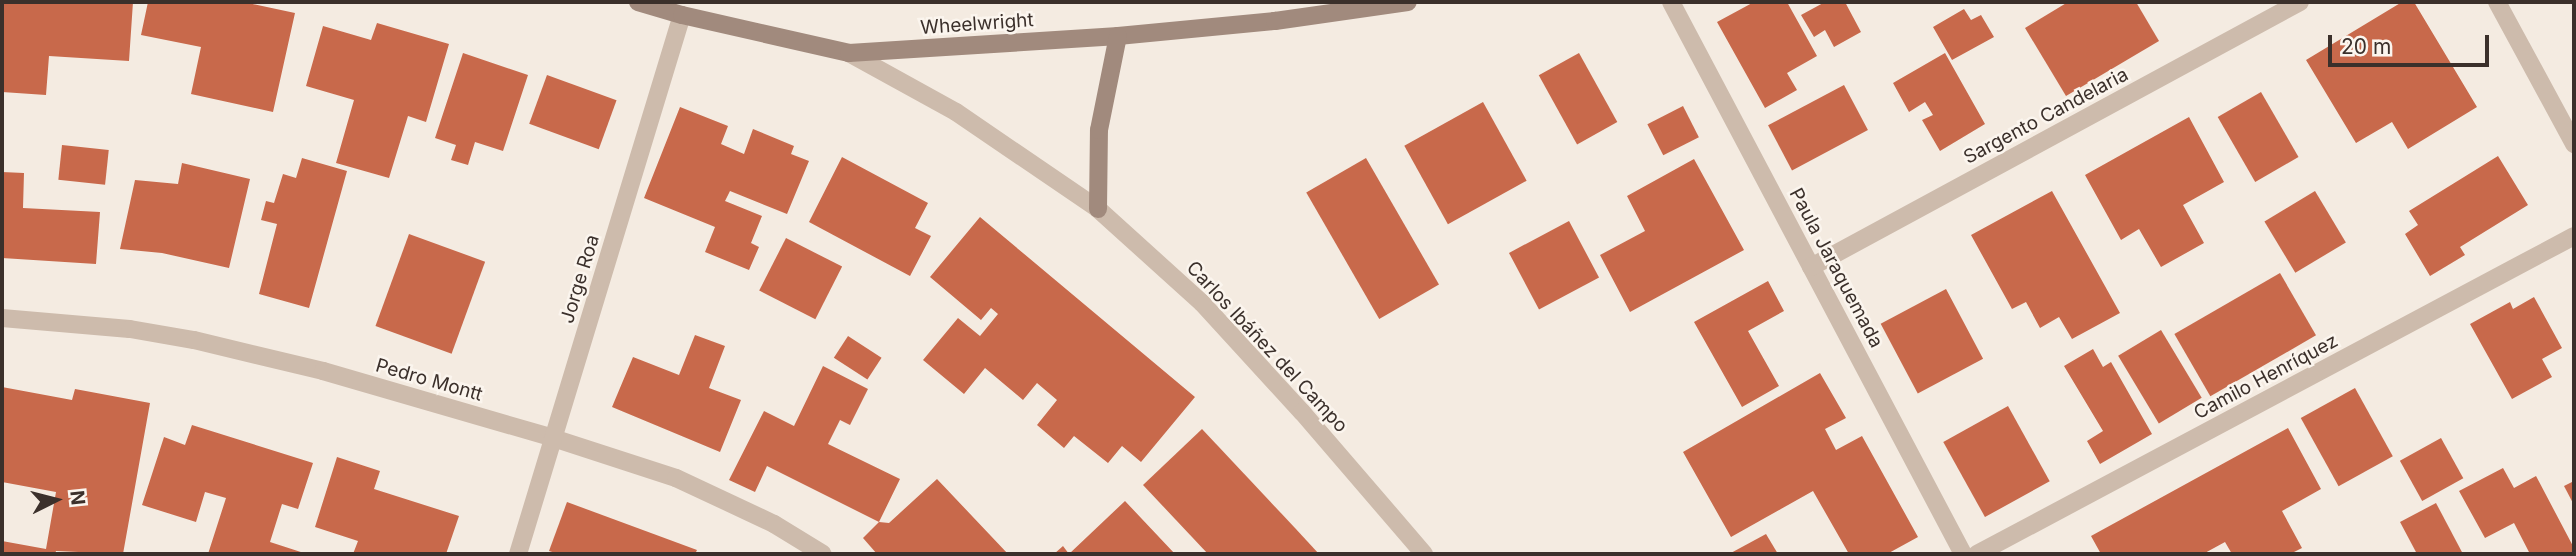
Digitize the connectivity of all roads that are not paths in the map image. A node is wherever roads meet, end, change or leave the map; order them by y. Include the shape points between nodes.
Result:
1 (638, 2) edge
2 (1408, 2) edge
3 (1671, 2) edge
4 (2300, 2) edge
5 (2497, 2) edge
6 (682, 15) junction
7 (1118, 36) junction
8 (849, 53) junction
9 (2574, 144) edge
10 (1098, 209) junction
11 (2574, 236) edge
12 (1811, 267) junction
13 (2, 318) edge
14 (554, 438) junction
15 (518, 554) edge
16 (823, 554) edge
17 (1424, 554) edge
18 (1963, 554) edge
19 (1977, 554) edge

1 - 6 main road, Wheelwright
2 - 7 main road, Wheelwright
3 - 12 street, Paula Jaraquemada
4 - 12 street, Sargento Candelaria
5 - 9 street
6 - 8 main road, Wheelwright
6 - 14 street, Jorge Roa
7 - 8 main road, Wheelwright
7 - 10 main road via 1099,130
8 - 10 street, Carlos Ibáñez del Campo via 956,112
10 - 17 street, Carlos Ibáñez del Campo via 1202,303
11 - 19 street, Camilo Henríquez
12 - 18 street, Paula Jaraquemada
13 - 14 street, Pedro Montt via 130,329 259,354
14 - 15 street, Jorge Roa
14 - 16 street, Pedro Montt via 676,478 765,519

